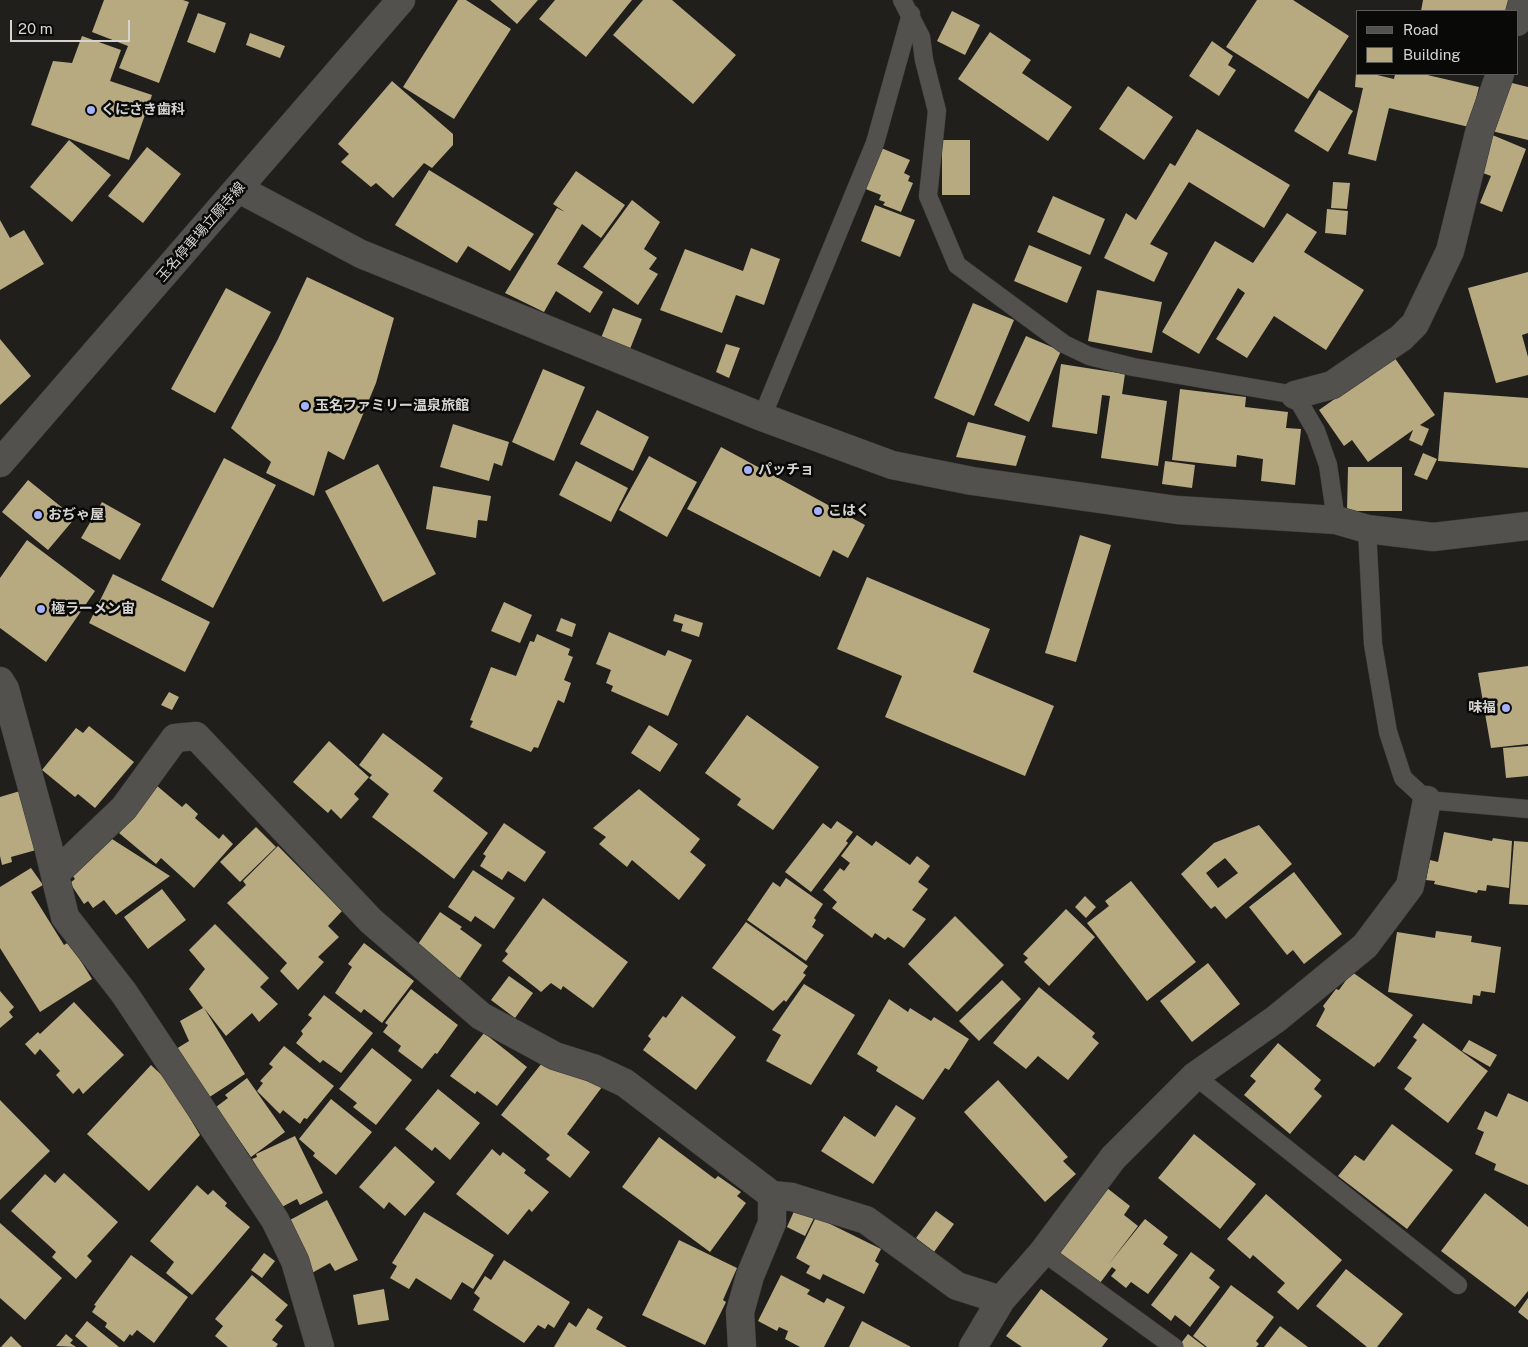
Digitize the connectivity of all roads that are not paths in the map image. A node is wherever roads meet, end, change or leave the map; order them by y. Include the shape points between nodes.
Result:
1 (401, 0) edge
2 (1523, 0) edge
3 (906, 7) edge
4 (1518, 18) edge
5 (1500, 75) edge
6 (239, 189) junction
7 (1295, 395) junction
8 (762, 417) junction
9 (0, 464) edge
10 (1336, 520) junction
11 (1528, 526) edge
12 (1367, 529) junction
13 (0, 681) edge
14 (1426, 800) junction
15 (1528, 809) edge
16 (56, 873) junction
17 (1195, 1076) junction
18 (772, 1195) junction
19 (1043, 1252) junction
20 (1458, 1285) dead end
21 (1001, 1300) junction
22 (320, 1347) edge
23 (742, 1347) edge
24 (973, 1347) edge
25 (1174, 1347) edge

1 - 6 street, 玉名停車場立願寺線
2 - 4 street
3 - 7 lane via 921,37 937,111 928,196 957,265 1064,344 1089,356 1133,367
3 - 8 lane via 875,143
5 - 7 street via 1479,133 1450,251 1415,324 1401,338 1332,385
6 - 8 street via 361,254
6 - 9 street, 玉名停車場立願寺線
7 - 10 lane via 1316,430 1328,466
8 - 10 street via 892,464 972,481 1177,510
10 - 12 street
11 - 12 street via 1433,537
12 - 14 lane via 1373,644 1388,732 1402,778
13 - 16 street via 5,689
14 - 15 lane
14 - 17 street via 1410,886 1365,946 1276,1019
16 - 18 street via 124,808 175,738 196,736 371,920 481,1016 555,1056 625,1082
16 - 22 street via 65,917 124,993 275,1220 295,1261
17 - 19 street via 1113,1158
17 - 20 lane
18 - 21 street via 792,1197 866,1220 957,1286
18 - 23 street via 772,1223 750,1276 740,1312
19 - 21 street
19 - 25 lane
21 - 24 street

